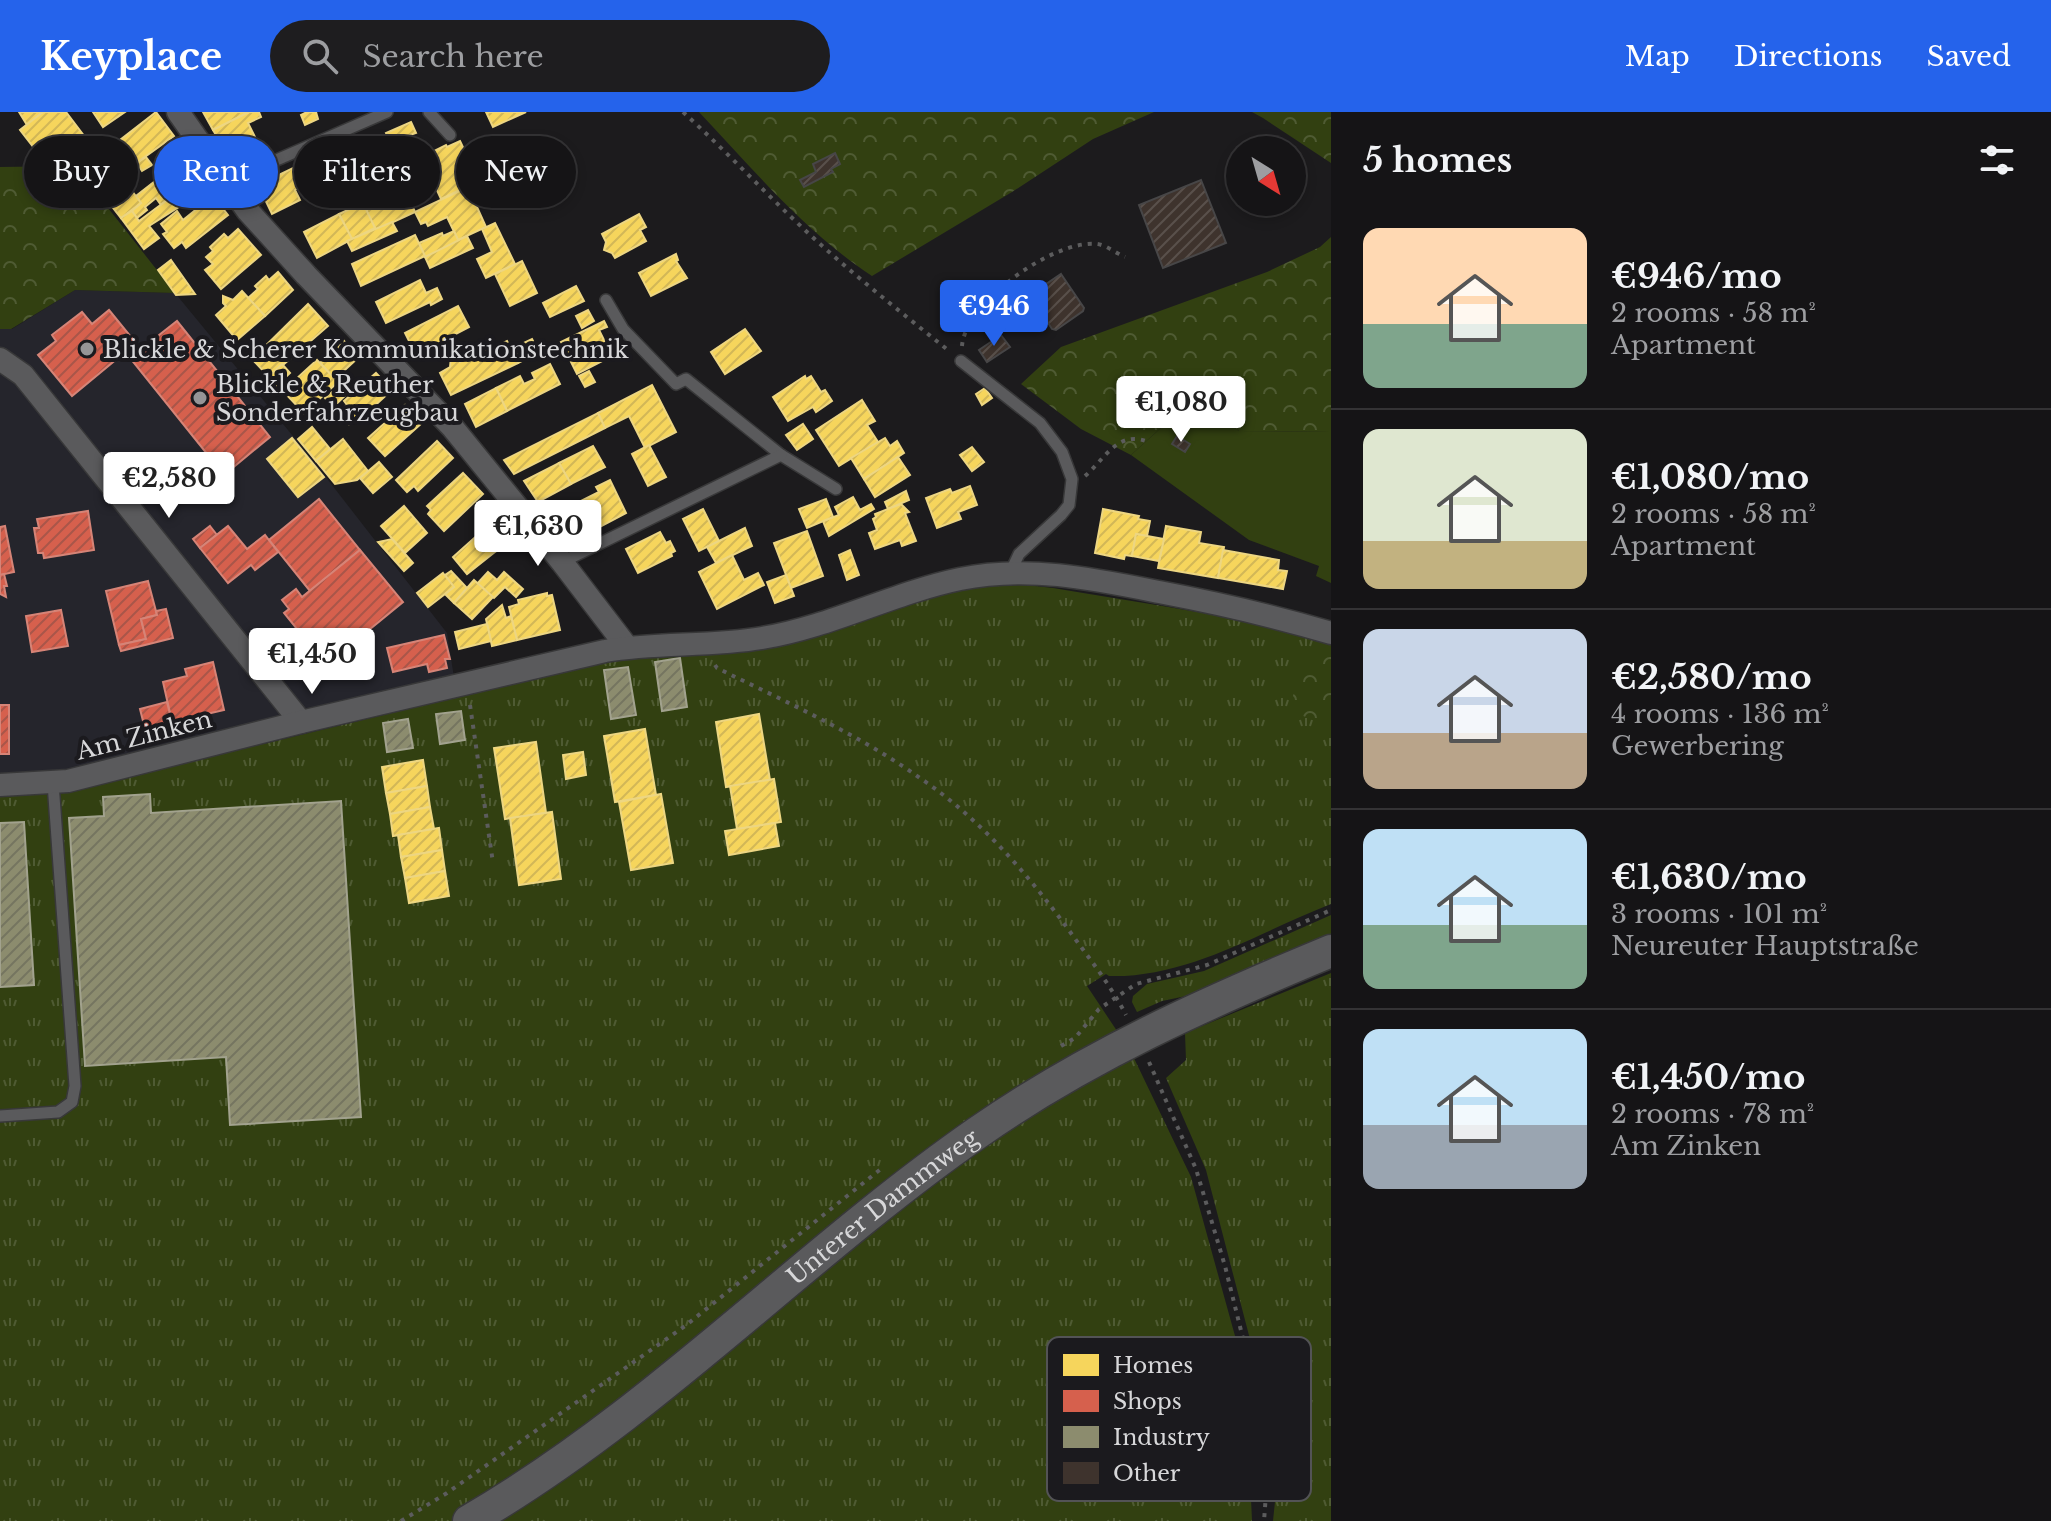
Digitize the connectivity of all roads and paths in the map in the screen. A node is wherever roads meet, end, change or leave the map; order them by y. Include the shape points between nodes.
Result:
1 (178, 112) edge
2 (387, 112) edge
3 (429, 112) edge
4 (683, 112) edge
5 (450, 135) dead end
6 (194, 136) edge
7 (278, 159) edge
8 (247, 208) edge
9 (1125, 257) dead end
10 (606, 300) dead end
11 (0, 359) edge
12 (961, 361) junction
13 (1146, 441) dead end
14 (781, 455) junction
15 (1072, 482) junction
16 (836, 489) dead end
17 (562, 562) junction
18 (1011, 571) junction
19 (1331, 633) edge
20 (705, 645) junction
21 (627, 647) junction
22 (467, 683) junction
23 (301, 722) junction
24 (53, 783) junction
25 (0, 785) edge
26 (493, 863) dead end
27 (1331, 951) edge
28 (1138, 1037) junction
29 (0, 1116) edge
30 (1243, 1337) edge
31 (1265, 1501) edge
32 (469, 1521) edge
33 (1264, 1521) edge

1 - 6 street
2 - 7 lane
3 - 5 lane
4 - 12 path via 805,231
8 - 17 street via 453,428
9 - 12 path via 1098,244 1067,247 1044,257 980,310 963,337
10 - 14 lane via 623,329 676,384 686,379
11 - 23 street via 23,375
12 - 15 lane via 1040,423 1062,452
13 - 15 path via 1135,437 1115,444 1086,476
14 - 16 lane
14 - 17 lane
15 - 18 lane via 1069,505 1019,554
17 - 21 street
18 - 19 street, Am Zinken via 1130,586
18 - 20 street, Am Zinken via 959,579 788,632
20 - 21 street, Am Zinken
20 - 28 path via 717,668 897,762 965,813 1012,858 1052,908 1116,996
21 - 22 street, Am Zinken
22 - 23 street, Am Zinken
22 - 26 path
23 - 24 street, Am Zinken
24 - 25 street, Am Zinken
24 - 29 lane via 75,1086 72,1102 58,1112
27 - 28 main road, Unterer Dammweg
28 - 30 path via 1196,1169
28 - 32 main road, Unterer Dammweg via 1045,1088 955,1148 621,1419
31 - 33 path

